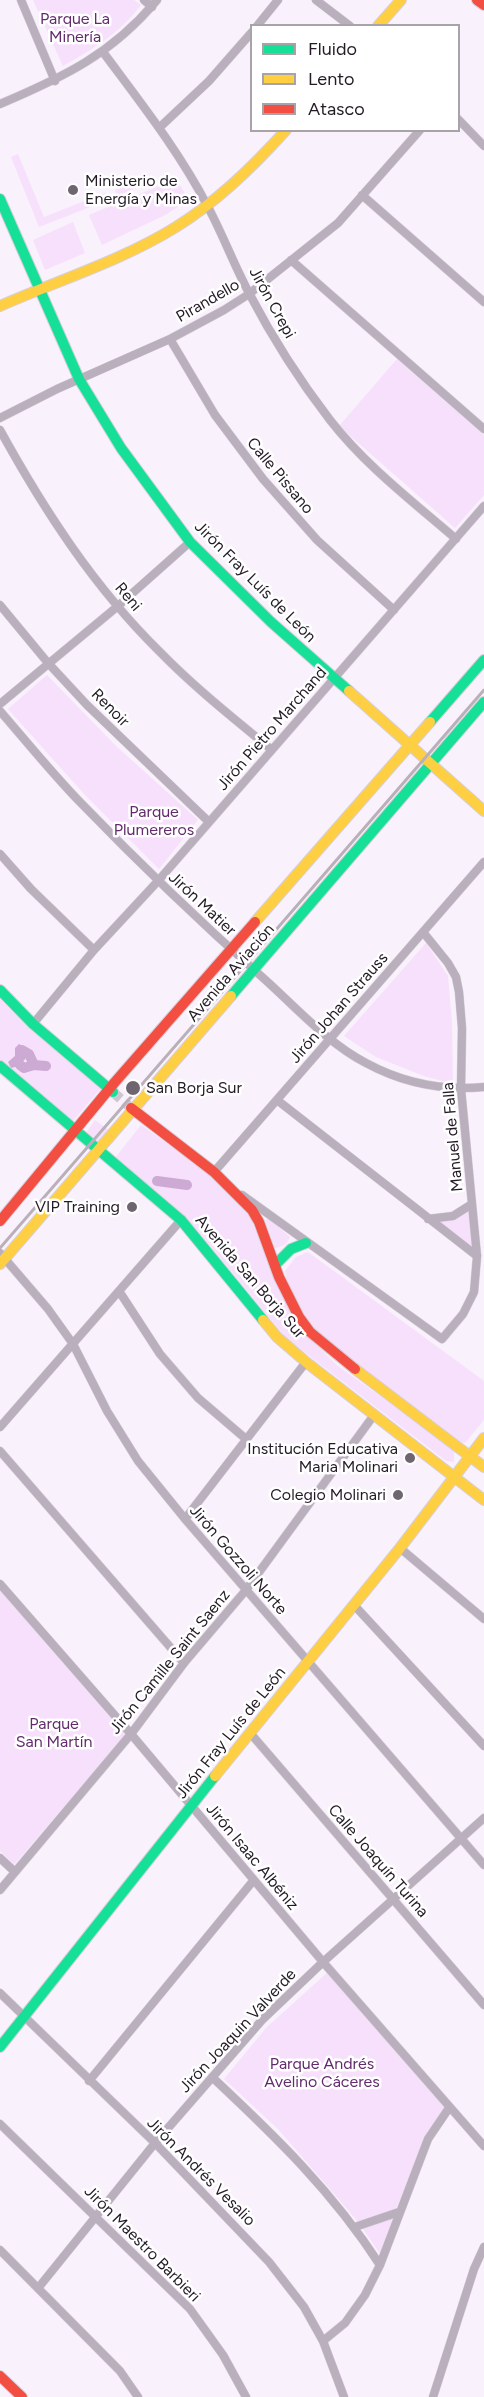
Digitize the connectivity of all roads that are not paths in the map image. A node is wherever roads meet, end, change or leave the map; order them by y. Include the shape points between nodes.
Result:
1 (21, 0) edge
2 (144, 0) edge
3 (278, 0) edge
4 (316, 0) edge
5 (401, 0) edge
6 (477, 0) edge
7 (155, 3) edge
8 (484, 5) edge
9 (259, 24) edge
10 (347, 24) edge
11 (380, 24) edge
12 (250, 34) edge
13 (103, 52) junction
14 (55, 81) junction
15 (0, 104) edge
16 (460, 120) edge
17 (159, 128) junction
18 (284, 132) edge
19 (418, 132) edge
20 (484, 146) edge
21 (363, 195) junction
22 (1, 202) edge
23 (207, 205) junction
24 (291, 260) junction
25 (39, 289) junction
26 (249, 294) junction
27 (484, 302) edge
28 (0, 306) edge
29 (170, 339) junction
30 (79, 379) junction
31 (0, 418) edge
32 (484, 429) edge
33 (0, 430) edge
34 (484, 507) edge
35 (456, 539) junction
36 (190, 542) junction
37 (0, 605) edge
38 (118, 606) junction
39 (394, 610) junction
40 (484, 660) edge
41 (48, 663) junction
42 (335, 678) junction
43 (484, 702) edge
44 (0, 704) edge
45 (0, 711) edge
46 (411, 744) junction
47 (272, 750) junction
48 (432, 763) junction
49 (484, 811) edge
50 (209, 822) junction
51 (0, 854) edge
52 (484, 862) edge
53 (158, 881) junction
54 (423, 932) junction
55 (231, 949) junction
56 (94, 950) junction
57 (253, 970) junction
58 (0, 990) edge
59 (33, 1024) junction
60 (331, 1038) junction
61 (0, 1066) edge
62 (484, 1087) edge
63 (461, 1089) junction
64 (111, 1091) junction
65 (276, 1100) junction
66 (132, 1109) junction
67 (76, 1130) junction
68 (99, 1149) junction
69 (214, 1172) junction
70 (229, 1185) junction
71 (472, 1204) junction
72 (428, 1219) junction
73 (181, 1220) junction
74 (0, 1221) edge
75 (306, 1243) junction
76 (477, 1256) junction
77 (2, 1259) edge
78 (275, 1265) junction
79 (118, 1292) junction
80 (73, 1344) junction
81 (306, 1362) junction
82 (374, 1415) junction
83 (0, 1427) edge
84 (484, 1438) edge
85 (246, 1439) junction
86 (0, 1451) edge
87 (470, 1456) junction
88 (484, 1467) edge
89 (455, 1476) junction
90 (484, 1500) edge
91 (184, 1519) junction
92 (400, 1548) junction
93 (0, 1584) edge
94 (246, 1590) junction
95 (354, 1605) junction
96 (484, 1619) edge
97 (309, 1662) junction
98 (184, 1663) junction
99 (130, 1734) junction
100 (251, 1734) junction
101 (484, 1746) edge
102 (191, 1806) junction
103 (484, 1818) edge
104 (461, 1838) junction
105 (0, 1858) edge
106 (484, 1865) edge
107 (15, 1872) junction
108 (253, 1881) junction
109 (0, 1890) edge
110 (394, 1900) junction
111 (323, 1962) junction
112 (0, 1993) edge
113 (484, 2005) edge
114 (25, 2018) junction
115 (0, 2047) edge
116 (212, 2077) junction
117 (89, 2081) junction
118 (449, 2108) junction
119 (0, 2124) edge
120 (155, 2144) junction
121 (484, 2146) edge
122 (399, 2212) junction
123 (95, 2215) junction
124 (356, 2227) junction
125 (484, 2247) edge
126 (0, 2250) edge
127 (380, 2265) junction
128 (39, 2287) junction
129 (323, 2340) junction
130 (0, 2376) edge
131 (22, 2397) edge
132 (138, 2397) edge
133 (246, 2397) edge
134 (344, 2397) edge
135 (433, 2397) edge

1 - 14 street
2 - 7 street
3 - 9 street
4 - 10 street
5 - 11 main road
6 - 8 main road
7 - 13 street via 134,27
12 - 17 street via 209,81
13 - 14 street
13 - 17 street, Jirón Crepi
14 - 15 street
16 - 20 street
17 - 23 street, Jirón Crepi
18 - 23 main road
19 - 21 street, Pirandello
21 - 24 street, Pirandello via 338,223
21 - 27 street
22 - 25 main road, Jirón Fray Luís de León
23 - 25 main road via 124,254
23 - 26 street, Jirón Crepi
24 - 26 street, Pirandello
24 - 32 street
25 - 28 main road
25 - 30 main road, Jirón Fray Luís de León
26 - 29 street, Pirandello
26 - 35 street, Jirón Crepi via 302,381 358,453
29 - 30 street, Pirandello
29 - 39 street, Calle Pissano via 215,415 263,479 317,540
30 - 31 street, Pirandello
30 - 36 main road, Jirón Fray Luís de León via 121,448
33 - 38 street, Reni via 75,553
34 - 35 street, Jirón Pietro Marchand
35 - 39 street, Jirón Pietro Marchand
36 - 38 street
36 - 42 main road, Jirón Fray Luís de León
37 - 41 street, Renoir
38 - 41 street
38 - 47 street, Reni via 158,651
39 - 42 street, Jirón Pietro Marchand
40 - 46 main road, Avenida Aviación
41 - 44 street
41 - 50 street, Renoir
42 - 46 main road, Jirón Fray Luís de León
42 - 47 street, Jirón Pietro Marchand
43 - 48 main road, Avenida Aviación
45 - 53 street, Jirón Matier via 76,799
46 - 48 main road, Jirón Fray Luís de León
46 - 55 main road, Avenida Aviación
47 - 50 street, Jirón Pietro Marchand
48 - 49 main road, Jirón Fray Luís de León
48 - 57 main road, Avenida Aviación
50 - 53 street, Jirón Pietro Marchand
51 - 56 street
52 - 54 street, Jirón Johan Strauss
53 - 55 street, Jirón Matier
53 - 56 street, Jirón Pietro Marchand
54 - 60 street, Jirón Johan Strauss
54 - 63 street, Manuel de Falla via 456,977 462,1028
55 - 57 street, Jirón Matier
55 - 64 main road, Avenida Aviación
56 - 59 street, Jirón Pietro Marchand
57 - 60 street, Jirón Matier
57 - 66 main road, Avenida Aviación
58 - 59 main road
59 - 64 main road
60 - 63 street, Jirón Matier via 364,1063 397,1077 428,1087
60 - 65 street, Jirón Johan Strauss
61 - 67 main road, Avenida San Borja Sur
62 - 63 street, Jirón Matier
63 - 71 street, Manuel de Falla
64 - 67 main road, Avenida Aviación
65 - 69 street, Jirón Johan Strauss
65 - 72 street
66 - 68 main road, Avenida Aviación
66 - 69 main road, Avenida San Borja Sur
67 - 68 main road, Avenida San Borja Sur
67 - 74 main road, Avenida Aviación
68 - 73 main road, Avenida San Borja Sur
68 - 77 main road, Avenida Aviación
69 - 70 main road, Avenida San Borja Sur
70 - 75 street
70 - 78 main road, Avenida San Borja Sur via 259,1222
71 - 72 street via 453,1216
71 - 76 street, Manuel de Falla
72 - 76 street
73 - 79 street
73 - 81 main road, Avenida San Borja Sur via 277,1337
75 - 76 street, Manuel de Falla via 442,1339 463,1314 474,1292
75 - 78 main road via 291,1249
77 - 80 street, Jirón Gozzoli Norte via 48,1309
78 - 87 main road, Avenida San Borja Sur via 310,1332
79 - 80 street
79 - 85 street via 198,1398
80 - 83 street
80 - 91 street, Jirón Gozzoli Norte via 138,1461
81 - 82 main road, Avenida San Borja Sur
81 - 85 street
82 - 89 main road, Avenida San Borja Sur
82 - 94 street, Jirón Camille Saint Saenz
84 - 87 main road, Jirón Fray Luís de León
85 - 91 street
86 - 98 street
87 - 88 main road, Avenida San Borja Sur
87 - 89 main road, Jirón Fray Luís de León
89 - 90 main road, Avenida San Borja Sur
89 - 92 main road, Jirón Fray Luís de León
91 - 94 street, Jirón Gozzoli Norte
92 - 95 main road, Jirón Fray Luís de León
92 - 96 street
93 - 99 street, Jirón Isaac Albéniz
94 - 97 street, Jirón Gozzoli Norte
94 - 98 street, Jirón Camille Saint Saenz
95 - 97 main road, Jirón Fray Luís de León
95 - 101 street
97 - 100 main road, Jirón Fray Luís de León
97 - 104 street, Jirón Gozzoli Norte
98 - 99 street, Jirón Camille Saint Saenz
99 - 102 street, Jirón Isaac Albéniz
99 - 107 street, Jirón Camille Saint Saenz
100 - 102 main road, Jirón Fray Luís de León
100 - 110 street, Calle Joaquín Turina
102 - 108 street, Jirón Isaac Albéniz
102 - 114 main road, Jirón Fray Luís de León
103 - 104 street, Jirón Joaquin Valverde
104 - 106 street, Jirón Gozzoli Norte
104 - 110 street, Jirón Joaquin Valverde
105 - 107 street
107 - 109 street, Jirón Camille Saint Saenz
108 - 111 street, Jirón Isaac Albéniz
108 - 117 street
110 - 111 street, Jirón Joaquin Valverde
110 - 113 street, Calle Joaquín Turina
111 - 116 street, Jirón Joaquin Valverde via 262,2020
111 - 118 street, Jirón Isaac Albéniz
112 - 114 street, Jirón Andrés Vesalio
114 - 115 main road, Jirón Fray Luís de León
114 - 117 street, Jirón Andrés Vesalio
116 - 120 street, Jirón Joaquin Valverde
116 - 124 street via 311,2174
117 - 120 street, Jirón Andrés Vesalio
118 - 121 street, Jirón Isaac Albéniz
118 - 122 street via 428,2139
119 - 123 street, Jirón Maestro Barbieri
120 - 123 street, Jirón Joaquin Valverde
120 - 129 street, Jirón Andrés Vesalio via 269,2262 304,2307
122 - 124 street
122 - 127 street
123 - 128 street, Jirón Joaquin Valverde
123 - 133 street, Jirón Maestro Barbieri via 190,2309 223,2355
124 - 127 street
125 - 135 street
126 - 128 street
127 - 129 street via 345,2323
128 - 132 street via 120,2371
129 - 134 street, Jirón Andrés Vesalio
130 - 131 main road

